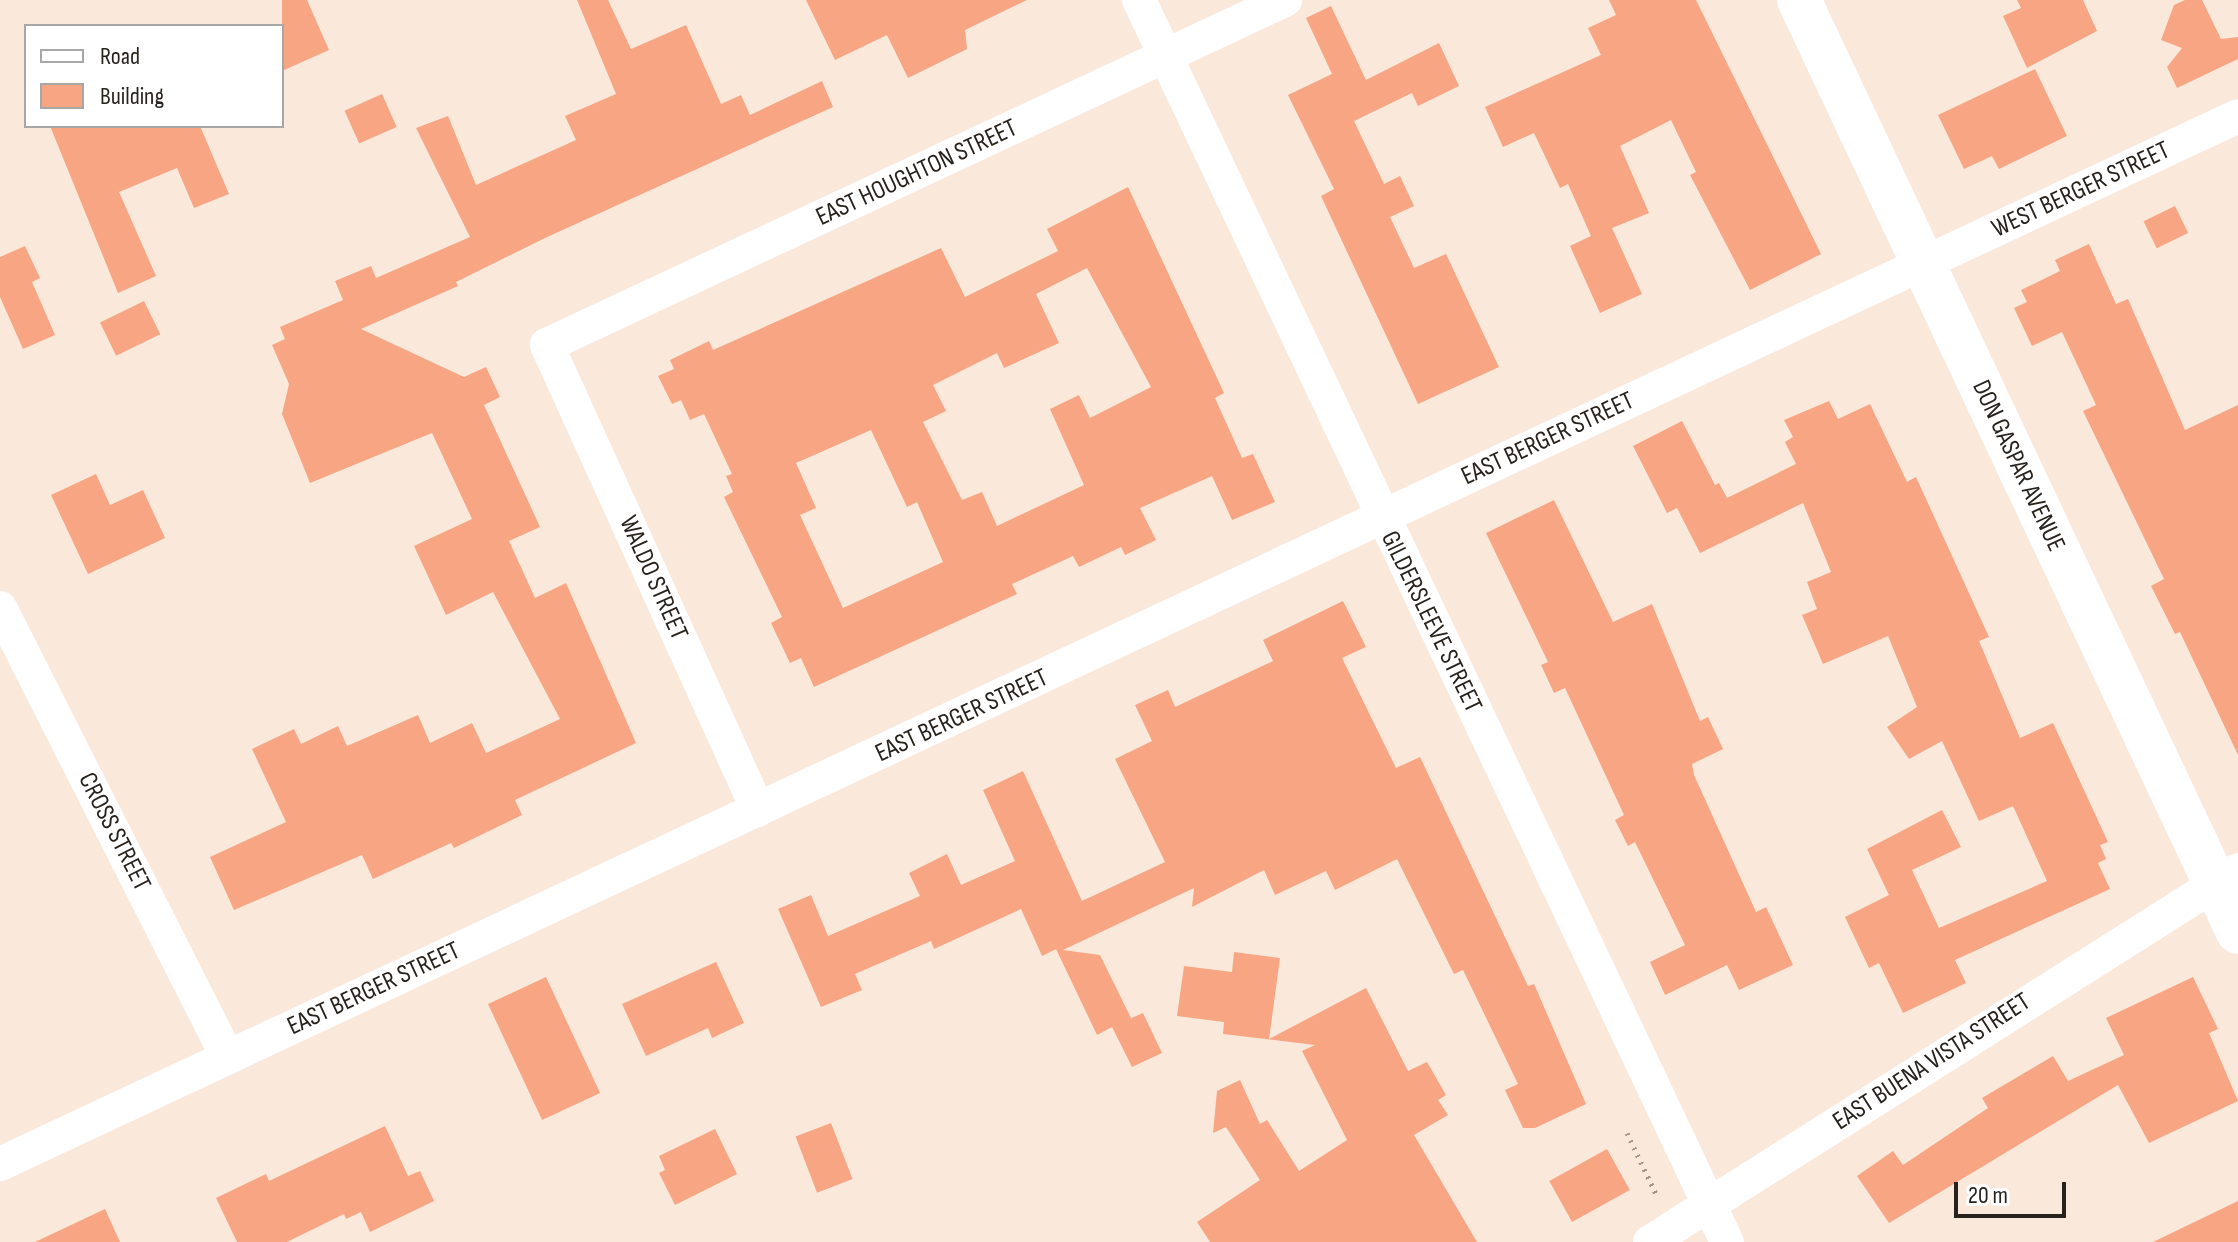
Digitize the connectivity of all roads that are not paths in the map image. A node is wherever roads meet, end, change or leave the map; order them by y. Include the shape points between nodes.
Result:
1 (1139, 0) edge
2 (1285, 0) edge
3 (1799, 0) edge
4 (1166, 57) junction
5 (2238, 116) edge
6 (1923, 265) junction
7 (547, 345) joint
8 (1380, 517) junction
9 (0, 608) edge
10 (758, 810) junction
11 (2226, 876) edge
12 (2238, 932) edge
13 (227, 1056) junction
14 (0, 1164) edge
15 (1708, 1204) junction
16 (1650, 1242) edge
17 (1727, 1242) edge

1 - 4 street, GILDERSLEEVE STREET
2 - 4 street, EAST HOUGHTON STREET
3 - 6 street, DON GASPAR AVENUE
4 - 7 street, EAST HOUGHTON STREET
4 - 8 street, GILDERSLEEVE STREET
5 - 6 street, WEST BERGER STREET
6 - 8 street, EAST BERGER STREET
6 - 11 street, DON GASPAR AVENUE
7 - 10 street, WALDO STREET
8 - 10 street, EAST BERGER STREET
8 - 15 street, GILDERSLEEVE STREET
9 - 13 street, CROSS STREET
10 - 13 street, EAST BERGER STREET
11 - 12 street, DON GASPAR AVENUE
11 - 15 street, EAST BUENA VISTA STREET
13 - 14 street, EAST BERGER STREET
15 - 16 street, EAST BUENA VISTA STREET
15 - 17 street, GILDERSLEEVE STREET

